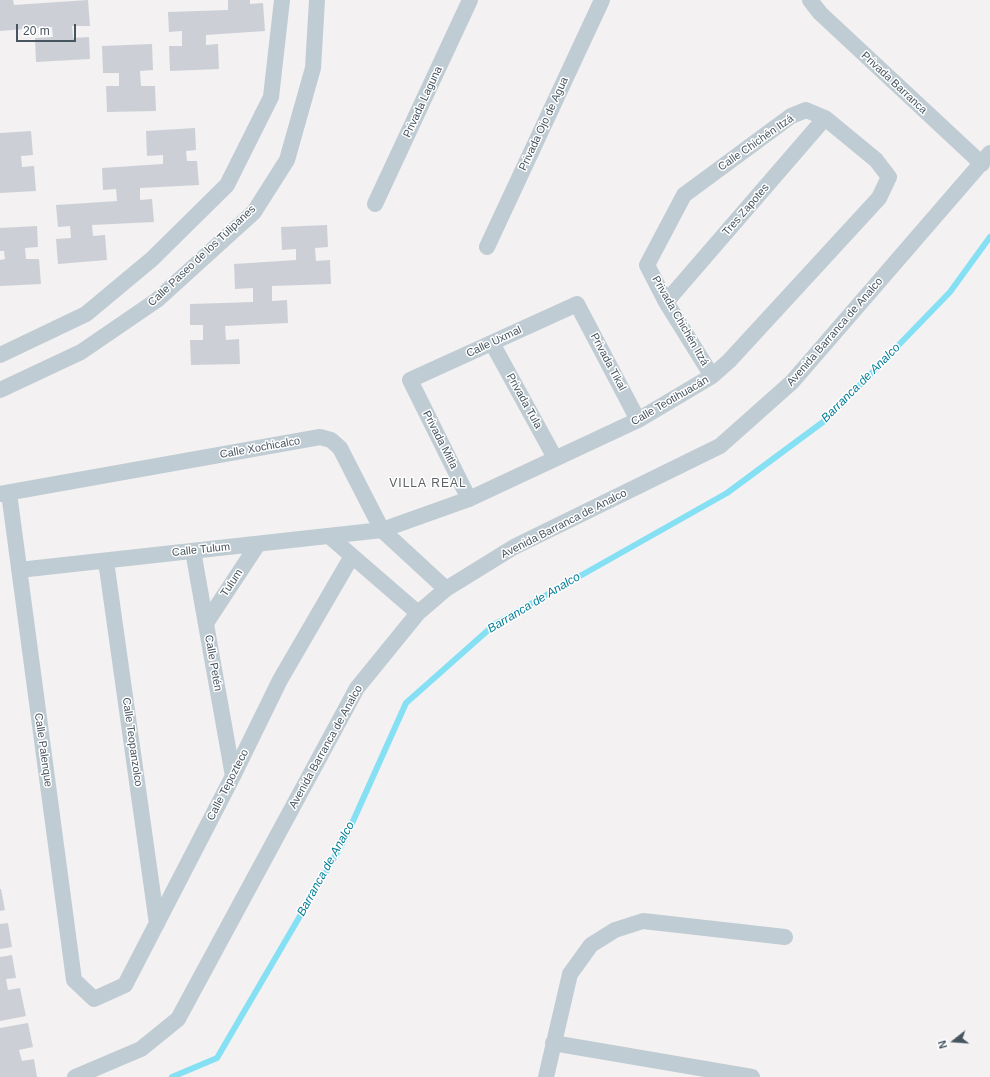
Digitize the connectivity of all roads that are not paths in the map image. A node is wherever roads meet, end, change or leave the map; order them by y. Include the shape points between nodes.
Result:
1 (282, 0) edge
2 (317, 0) edge
3 (470, 0) edge
4 (602, 0) edge
5 (810, 0) edge
6 (825, 118) junction
7 (986, 158) edge
8 (889, 177) joint
9 (375, 204) dead end
10 (487, 247) dead end
11 (647, 265) joint
12 (666, 302) junction
13 (577, 304) joint
14 (492, 343) junction
15 (0, 355) edge
16 (712, 376) junction
17 (410, 380) joint
18 (0, 390) edge
19 (638, 420) junction
20 (555, 458) junction
21 (5, 493) edge
22 (469, 499) junction
23 (382, 530) junction
24 (329, 536) junction
25 (258, 544) junction
26 (193, 551) junction
27 (352, 556) junction
28 (106, 561) junction
29 (19, 570) junction
30 (446, 589) junction
31 (418, 613) junction
32 (206, 623) junction
33 (233, 776) junction
34 (157, 924) junction
35 (785, 937) dead end
36 (94, 999) joint
37 (552, 1043) junction
38 (75, 1077) edge
39 (546, 1077) edge
40 (752, 1077) edge

1 - 15 street via 270,97 227,185 152,260 86,314
2 - 18 street, Calle Paseo de los Tulipanes via 313,68 287,160 254,212 157,300 81,352
3 - 9 street, Privada Laguna
4 - 10 street, Privada Ojo de Agua
5 - 7 street, Privada Barranca via 820,13
6 - 8 street, Calle Chichén Itzá via 876,160
6 - 11 street, Calle Chichén Itzá via 806,110 791,116 684,195
6 - 12 street, Tres Zapotes
7 - 30 street, Avenida Barranca de Analco via 792,382 720,446 514,547
8 - 16 street, Calle Teotihuacán via 879,198 729,361
11 - 12 street, Privada Chichén Itzá
12 - 16 street, Privada Chichén Itzá
13 - 14 street, Calle Uxmal
13 - 19 street, Privada Tikal
14 - 17 street, Calle Uxmal
14 - 20 street, Privada Tula
16 - 19 street, Calle Teotihuacán
17 - 22 street, Privada Mitla
19 - 20 street, Calle Teotihuacán
20 - 22 street, Calle Teotihuacán
21 - 23 street, Calle Xochicalco via 320,437 331,440 340,448
21 - 29 street, Calle Palenque
22 - 23 street, Calle Teotihuacán
23 - 24 street, Calle Tulum
23 - 30 street, Calle Xochicalco
24 - 25 street, Calle Tulum
24 - 27 street
25 - 26 street, Calle Tulum
25 - 32 street, Tulum
26 - 28 street, Calle Tulum
26 - 32 street, Calle Petén
27 - 31 street
27 - 33 street, Calle Tepozteco via 280,680
28 - 29 street, Calle Tulum
28 - 34 street, Calle Teopanzolco
29 - 36 street, Calle Palenque via 74,980
30 - 31 street, Avenida Barranca de Analco
31 - 38 street, Avenida Barranca de Analco via 357,688 178,1019 141,1049
32 - 33 street, Calle Petén
33 - 34 street, Calle Tepozteco
34 - 36 street, Calle Tepozteco via 125,985
35 - 37 street via 643,921 615,930 591,945 570,974
37 - 39 street
37 - 40 street

